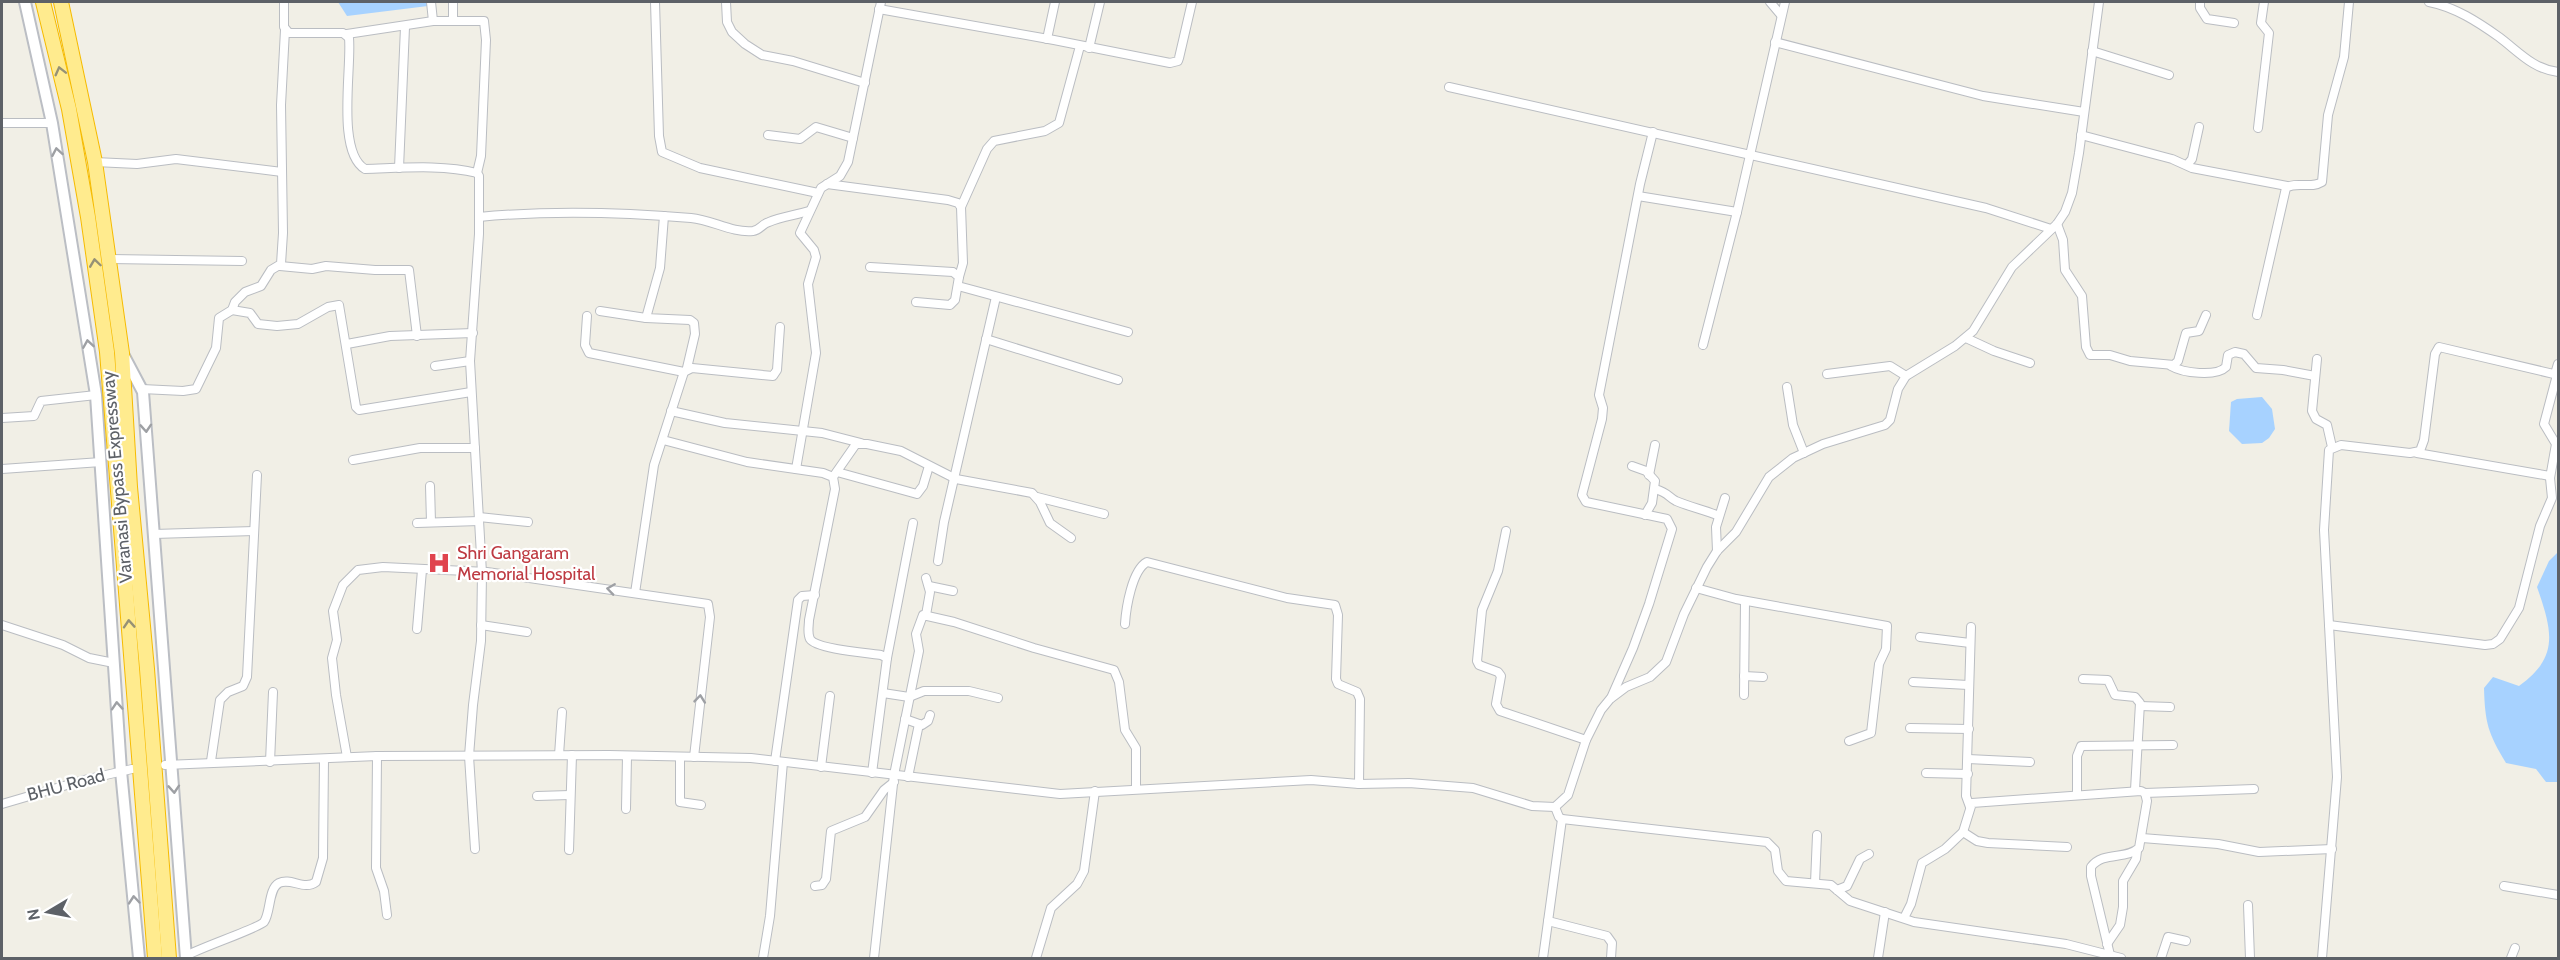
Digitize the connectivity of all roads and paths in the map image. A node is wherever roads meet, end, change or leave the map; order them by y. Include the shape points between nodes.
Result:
1 (25, 2) edge
2 (43, 2) edge
3 (61, 2) edge
4 (284, 2) edge
5 (431, 2) edge
6 (453, 2) edge
7 (656, 2) edge
8 (726, 2) edge
9 (1054, 2) edge
10 (1100, 2) edge
11 (1192, 2) edge
12 (1770, 2) edge
13 (1785, 2) edge
14 (2099, 2) edge
15 (2200, 2) edge
16 (2264, 2) edge
17 (2349, 2) edge
18 (2429, 2) edge
19 (880, 5) edge
20 (1781, 15) junction
21 (433, 21) junction
22 (453, 21) junction
23 (2234, 23) dead end
24 (405, 27) junction
25 (285, 30) junction
26 (347, 34) junction
27 (1047, 39) junction
28 (1774, 42) junction
29 (1080, 46) junction
30 (1089, 48) junction
31 (2092, 51) junction
32 (2559, 72) edge
33 (2169, 75) dead end
34 (865, 83) junction
35 (1449, 87) dead end
36 (2084, 112) junction
37 (2, 123) edge
38 (52, 123) junction
39 (2199, 127) dead end
40 (2258, 128) dead end
41 (1653, 132) junction
42 (768, 135) dead end
43 (2081, 135) junction
44 (854, 138) junction
45 (1750, 154) junction
46 (95, 162) junction
47 (2187, 165) junction
48 (399, 168) junction
49 (282, 172) junction
50 (477, 173) junction
51 (827, 184) junction
52 (2287, 186) junction
53 (818, 193) junction
54 (1638, 196) junction
55 (961, 207) junction
56 (809, 211) junction
57 (1737, 212) junction
58 (664, 216) junction
59 (479, 217) junction
60 (2054, 226) junction
61 (110, 259) junction
62 (242, 261) dead end
63 (280, 266) junction
64 (870, 267) dead end
65 (959, 277) junction
66 (958, 286) junction
67 (996, 297) junction
68 (916, 302) dead end
69 (232, 310) junction
70 (600, 311) dead end
71 (2206, 315) dead end
72 (2257, 315) dead end
73 (587, 316) dead end
74 (646, 318) junction
75 (780, 327) dead end
76 (1128, 332) dead end
77 (473, 333) junction
78 (417, 336) junction
79 (1966, 338) junction
80 (986, 339) junction
81 (347, 344) junction
82 (1703, 345) dead end
83 (122, 353) junction
84 (2317, 359) dead end
85 (471, 361) junction
86 (2030, 363) dead end
87 (2559, 364) edge
88 (435, 366) dead end
89 (2171, 366) junction
90 (686, 370) junction
91 (1827, 374) dead end
92 (2557, 375) edge
93 (1906, 376) junction
94 (2315, 376) junction
95 (1118, 380) dead end
96 (1786, 387) dead end
97 (142, 389) junction
98 (471, 392) junction
99 (96, 395) junction
100 (671, 411) junction
101 (2, 418) edge
102 (803, 431) junction
103 (663, 440) junction
104 (861, 443) junction
105 (1655, 445) dead end
106 (2332, 447) junction
107 (475, 448) junction
108 (1804, 453) junction
109 (2417, 453) junction
110 (353, 460) dead end
111 (101, 462) junction
112 (929, 466) junction
113 (1632, 466) dead end
114 (2, 469) edge
115 (796, 469) junction
116 (257, 475) dead end
117 (835, 475) junction
118 (1649, 475) junction
119 (2550, 476) junction
120 (956, 479) junction
121 (430, 486) dead end
122 (1655, 489) junction
123 (1037, 497) junction
124 (1725, 498) dead end
125 (2554, 503) edge
126 (1104, 514) dead end
127 (1645, 515) junction
128 (1719, 516) junction
129 (479, 519) junction
130 (431, 522) junction
131 (528, 522) dead end
132 (417, 523) dead end
133 (913, 523) dead end
134 (254, 531) junction
135 (1506, 531) dead end
136 (154, 534) junction
137 (1071, 538) dead end
138 (1717, 551) junction
139 (938, 561) dead end
140 (422, 570) junction
141 (482, 573) junction
142 (1696, 588) junction
143 (953, 591) dead end
144 (635, 593) junction
145 (815, 596) junction
146 (1745, 601) junction
147 (926, 615) junction
148 (1125, 624) dead end
149 (2, 625) edge
150 (481, 625) junction
151 (2328, 625) junction
152 (1971, 627) dead end
153 (417, 629) dead end
154 (528, 632) dead end
155 (1920, 637) dead end
156 (1970, 643) junction
157 (887, 658) junction
158 (114, 663) junction
159 (1744, 676) junction
160 (1763, 677) dead end
161 (2083, 679) dead end
162 (1913, 682) dead end
163 (1968, 685) junction
164 (273, 692) dead end
165 (883, 693) junction
166 (1744, 695) dead end
167 (830, 696) dead end
168 (909, 697) junction
169 (998, 698) dead end
170 (1610, 699) junction
171 (2140, 706) junction
172 (2170, 707) dead end
173 (562, 712) dead end
174 (930, 715) dead end
175 (905, 719) junction
176 (919, 724) junction
177 (1910, 728) dead end
178 (1969, 729) junction
179 (1586, 740) junction
180 (1849, 741) dead end
181 (2138, 744) junction
182 (2173, 745) dead end
183 (559, 755) junction
184 (572, 755) junction
185 (377, 756) junction
186 (469, 756) junction
187 (627, 756) junction
188 (680, 757) junction
189 (694, 757) junction
190 (348, 758) junction
191 (324, 759) junction
192 (1968, 759) junction
193 (211, 761) junction
194 (270, 762) junction
195 (779, 762) junction
196 (2030, 762) dead end
197 (168, 764) junction
198 (820, 766) junction
199 (127, 770) junction
200 (872, 773) junction
201 (1926, 773) dead end
202 (1968, 774) junction
203 (908, 777) junction
204 (894, 779) junction
205 (1359, 784) junction
206 (1136, 789) junction
207 (2254, 789) dead end
208 (2135, 790) junction
209 (1095, 791) junction
210 (2145, 793) junction
211 (570, 795) junction
212 (2077, 795) junction
213 (537, 796) dead end
214 (2, 804) edge
215 (701, 805) dead end
216 (1555, 807) junction
217 (1970, 807) junction
218 (626, 809) dead end
219 (1562, 819) junction
220 (1963, 832) junction
221 (1817, 835) dead end
222 (2142, 838) junction
223 (2067, 847) dead end
224 (475, 849) dead end
225 (2332, 849) junction
226 (569, 850) dead end
227 (2137, 851) junction
228 (1869, 854) dead end
229 (1815, 883) junction
230 (815, 886) dead end
231 (2504, 886) dead end
232 (1837, 890) junction
233 (2559, 895) edge
234 (2248, 905) dead end
235 (1885, 912) junction
236 (387, 915) dead end
237 (1904, 918) junction
238 (1548, 921) junction
239 (2186, 941) dead end
240 (2108, 944) junction
241 (2515, 948) dead end
242 (2110, 955) junction
243 (186, 957) edge
244 (139, 958) edge
245 (154, 958) edge
246 (169, 958) edge
247 (763, 958) edge
248 (874, 958) edge
249 (1036, 958) edge
250 (1543, 958) edge
251 (1611, 958) edge
252 (1878, 958) edge
253 (2121, 958) edge
254 (2161, 958) edge
255 (2250, 958) edge
256 (2322, 958) edge
257 (2511, 958) edge

1 - 38 street
245 -> 2 highway, Varanasi Bypass Expressway via 107,352 69,109
3 - 46 highway, Varanasi Bypass Expressway
4 - 25 street
5 - 21 street
6 - 22 street
7 - 53 street via 662,152 700,168
8 - 34 street via 732,32 762,55
9 - 27 street
10 - 30 street
11 - 30 street via 1175,63
12 - 20 street
13 - 20 street
14 - 31 street
15 - 23 street via 2207,19
16 - 40 street via 2261,22 2269,33
17 - 52 street via 2344,57 2328,115 2322,182 2314,186
18 - 32 street via 2470,17 2529,62 2546,71
19 - 27 street
19 - 34 street
20 - 28 street
21 - 22 street
21 - 24 street
22 - 50 street via 481,20 486,24
24 - 26 street
24 - 48 street
25 - 26 street via 293,34
25 - 49 street via 280,105
26 - 48 street via 346,103 352,147 365,169
27 - 29 street
28 - 36 street via 1983,96
28 - 45 street
29 - 30 street
29 - 55 street via 1059,123 1045,131 994,141
31 - 33 street
31 - 36 street
34 - 44 street
35 - 41 street
36 - 43 street
37 - 38 street
99 -> 38 street
39 - 47 street
41 - 45 street
41 - 54 street
42 - 44 street via 796,140 816,127
43 - 47 street
43 - 60 street via 2072,193
44 - 51 street via 845,169
45 - 57 street
45 - 60 street
46 - 49 street via 137,164 176,159
46 - 61 highway, Varanasi Bypass Expressway
47 - 52 street
48 - 50 street
49 - 63 street
50 - 59 street
51 - 53 street
51 - 55 street via 948,200
52 - 72 street
53 - 56 street
54 - 57 street
54 - 127 street via 1599,395 1602,419 1582,495 1586,502
55 - 65 street via 963,258
56 - 58 street via 769,221 754,231 729,230 712,221
56 - 102 street via 800,233 816,257 808,284 816,353
57 - 82 street
58 - 59 street via 547,212
58 - 74 street via 660,268
59 - 77 street
60 - 79 street via 2012,267
60 - 89 street via 2063,240 2065,270 2082,296 2088,353
61 - 62 street
61 - 83 highway, Varanasi Bypass Expressway
63 - 69 street via 271,270 261,286 237,299
63 - 78 street via 409,270
64 - 65 street via 952,272
65 - 66 street
66 - 67 street
66 - 68 street via 956,300 950,305
67 - 76 street
67 - 80 street
69 - 81 street via 250,313 258,324 267,327 298,324 339,305
69 - 97 street via 219,318 216,348 196,389
70 - 74 street
71 - 89 street via 2199,331 2186,333 2178,361
73 - 90 street via 585,345 590,353
74 - 90 street via 694,323
75 - 90 street via 777,370 773,376
77 - 78 street
77 - 85 street
78 - 81 street via 390,336
79 - 86 street
79 - 93 street
80 - 95 street
80 - 120 street
81 - 98 street via 359,410
83 - 97 street
83 - 246 highway, Varanasi Bypass Expressway
84 - 94 street
85 - 88 street
85 - 98 street
87 - 92 street
89 - 94 street via 2195,373 2221,371 2226,368 2228,355 2235,352 2244,354 2256,368
90 - 100 street
91 - 93 street via 1890,366
92 - 109 street via 2437,348 2423,445
92 - 119 street via 2544,424 2556,444
93 - 108 street via 1885,425
94 - 106 street via 2312,411 2316,419 2327,425
96 - 108 street via 1793,425
97 -> 136 street
98 - 107 street
99 - 101 street via 41,401 34,416
99 - 111 street
100 - 102 street via 725,423
100 - 103 street
102 - 104 street
102 - 115 street
103 - 115 street via 747,462
103 - 144 street via 649,491
104 - 112 street via 901,451
104 - 117 street via 853,448
105 - 118 street
106 - 109 street
106 - 151 street via 2324,509
107 - 110 street via 420,448
107 - 129 street
108 - 138 street via 1769,477 1736,532
109 - 119 street
111 - 114 street
111 - 158 street
112 - 117 street via 917,494
112 - 120 street
113 - 118 street
115 - 117 street
116 - 134 street
117 - 145 street
118 - 122 street via 1655,481
119 - 125 street
120 - 123 street via 1026,491
120 - 139 street
121 - 130 street
122 - 127 street
122 - 128 street via 1667,492 1675,501
123 - 126 street
123 - 137 street via 1050,523
124 - 128 street
125 - 151 street via 2540,525 2519,608 2493,644 2457,643
127 - 170 street via 1667,519 1672,529 1645,615
128 - 138 street
129 - 130 street
129 - 131 street
129 - 141 street
130 - 132 street
133 - 157 street
134 - 136 street
134 - 193 street via 247,677 243,686 220,700
135 - 179 street via 1498,571 1482,609 1479,665 1501,676 1496,704 1500,711
136 - 197 street
138 - 142 street
140 - 141 street
140 - 153 street
140 - 190 street via 358,570 348,578 336,599 333,610 338,640 332,658
144 -> 141 street
141 - 150 street
142 - 146 street
142 - 170 street via 1666,662 1650,677
143 - 147 street via 928,582
189 -> 144 street via 711,610 703,602
145 - 157 street via 808,629 812,641
145 - 195 street via 798,600
146 - 159 street
146 - 180 street via 1887,626 1871,734
147 - 168 street via 920,618 916,634 919,651
147 - 206 street via 1114,670 1125,729 1136,748
148 - 205 street via 1128,598 1140,568 1147,562 1287,598 1335,605 1336,679 1338,684 1358,692 1360,699
149 - 158 street via 89,658
150 - 154 street
150 - 186 street
151 - 225 street via 2337,750
152 - 156 street
155 - 156 street
156 - 163 street
157 - 165 street
199 -> 158 street
159 - 160 street
159 - 166 street
161 - 171 street via 2108,680 2115,695 2135,697
162 - 163 street
163 - 178 street
164 - 194 street
165 - 168 street
165 - 200 street
167 - 198 street
168 - 169 street via 932,690 969,691
168 - 175 street
170 - 179 street
171 - 172 street
171 - 181 street
173 - 183 street
174 - 176 street via 926,724
175 - 176 street
175 - 204 street
176 - 203 street
177 - 178 street
178 - 192 street
179 - 216 street via 1568,795
181 - 182 street
181 - 208 street
181 - 212 street via 2080,747
183 - 184 street
183 - 186 street
184 - 187 street
184 - 211 street
185 - 186 street
185 - 190 street
185 - 236 street via 376,874 384,891
186 - 224 street
187 - 188 street
187 - 218 street
188 - 189 street
188 - 215 street via 680,802
189 - 195 street
190 - 191 street
191 - 194 street
191 - 243 street via 323,858 316,882 308,886 278,884 268,914 259,926
192 - 196 street
192 - 202 street
193 - 194 street
193 - 197 street
195 - 198 street
195 - 247 street via 770,916
197 -> 243 street
198 - 200 street
199 - 214 street, BHU Road
244 -> 199 street
200 - 204 street
201 - 202 street
202 - 217 street via 1966,796
203 - 204 street
203 - 209 street via 1060,794
204 - 230 street via 865,817 831,831 826,879
204 - 248 street
205 - 206 street via 1311,780
205 - 216 street via 1473,788 1532,806
206 - 209 street
207 - 210 street
208 - 210 street
208 - 212 street
209 - 249 street via 1084,871 1077,884 1051,908
210 - 222 street
211 - 213 street
211 - 226 street
212 - 217 street via 1981,801
216 - 219 street
217 - 220 street
219 - 229 street via 1767,842 1776,850 1778,871 1783,878
219 - 238 street
220 - 223 street via 1988,843
220 - 237 street via 1945,849 1922,862
221 - 229 street
222 - 225 street via 2218,844 2259,852
222 - 227 street
225 - 256 street
227 - 240 street via 2123,881 2120,925
227 - 240 street via 2105,858 2091,867
228 - 232 street via 1860,859 1847,886
229 - 232 street
231 - 233 street
232 - 235 street via 1850,901
234 - 255 street
235 - 237 street
235 - 252 street
237 - 242 street via 2066,944
238 - 250 street
238 - 251 street via 1607,936 1612,944
239 - 254 street via 2168,937
240 - 242 street
241 - 257 street
242 - 253 street

